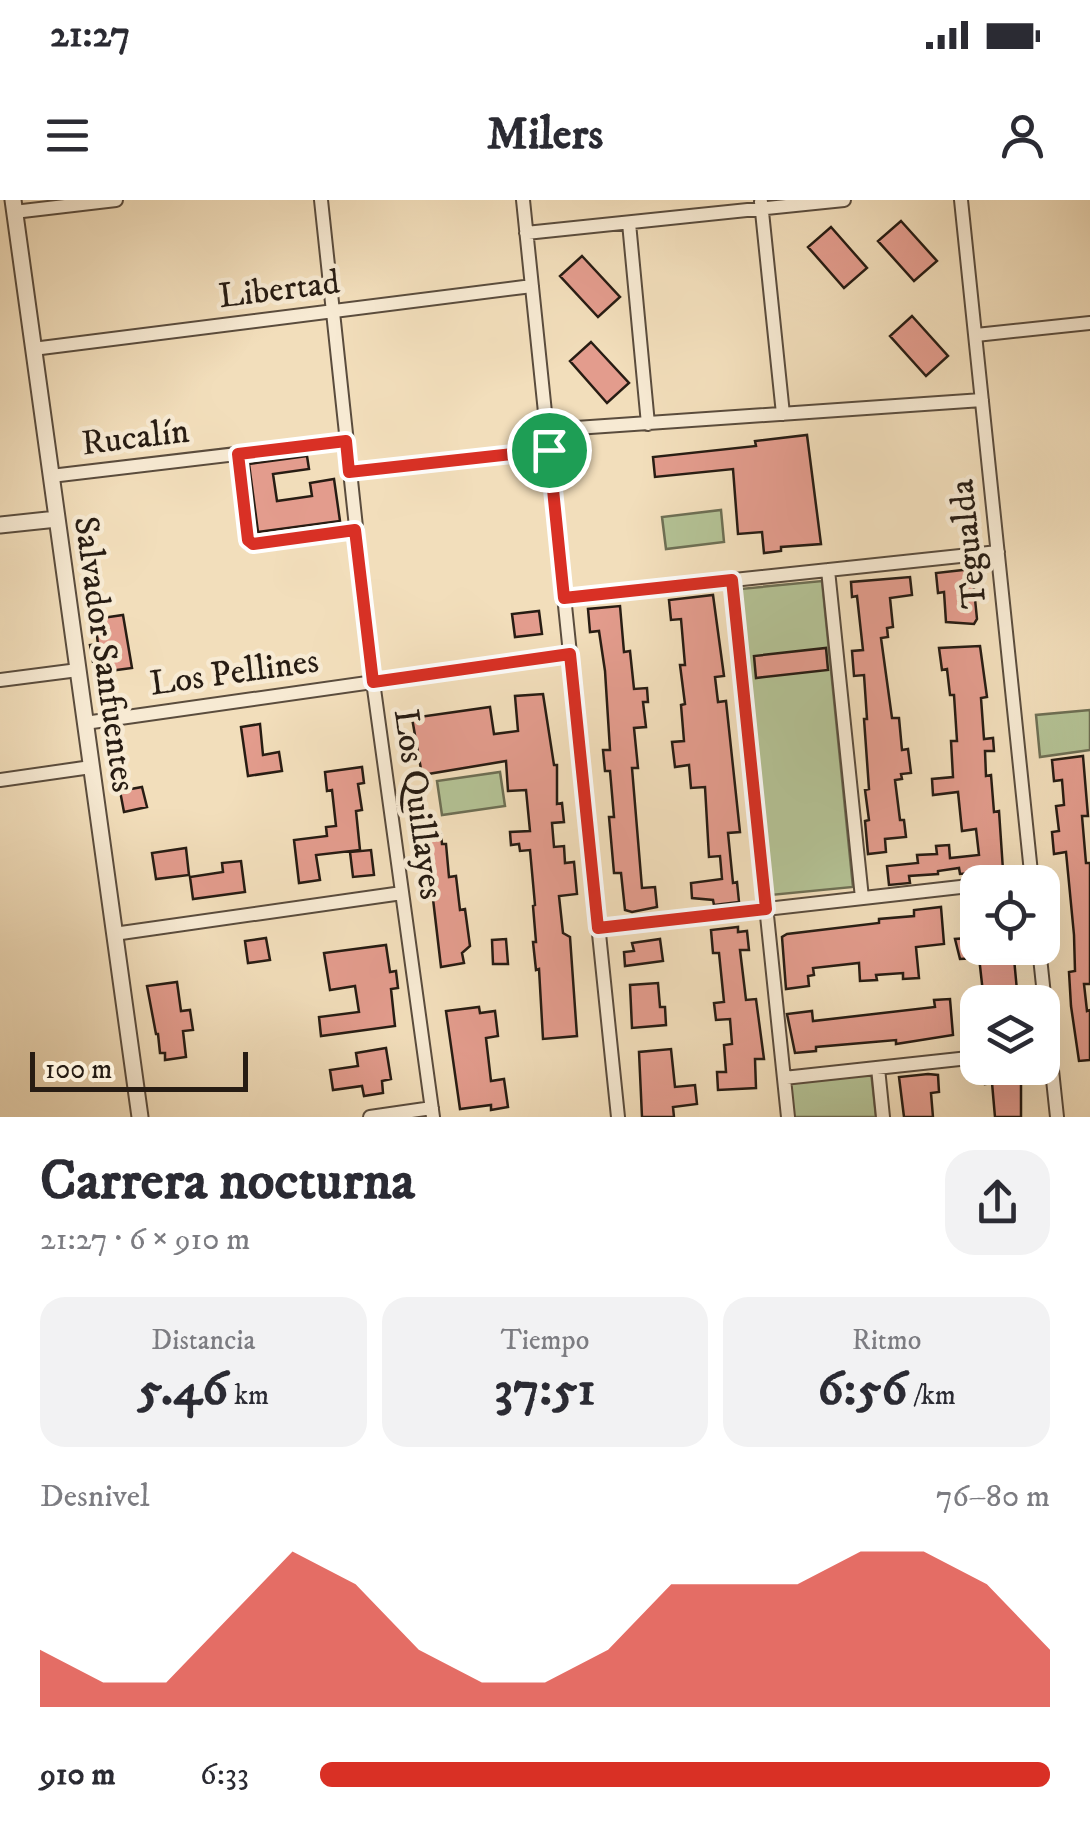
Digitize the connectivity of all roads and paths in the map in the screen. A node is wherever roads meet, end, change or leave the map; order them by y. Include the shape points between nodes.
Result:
1 (116, 200) edge
2 (321, 200) edge
3 (523, 200) edge
4 (844, 200) edge
5 (961, 200) edge
6 (761, 204) edge
7 (13, 206) edge
8 (629, 222) junction
9 (526, 234) junction
10 (532, 286) junction
11 (332, 311) junction
12 (1090, 324) edge
13 (976, 335) junction
14 (33, 349) junction
15 (982, 400) junction
16 (783, 414) junction
17 (648, 424) junction
18 (547, 430) junction
19 (346, 441) junction
20 (549, 450) junction
21 (238, 454) junction
22 (349, 472) junction
23 (51, 476) junction
24 (56, 519) junction
25 (0, 525) edge
26 (355, 530) junction
27 (998, 552) junction
28 (828, 570) junction
29 (732, 580) junction
30 (564, 598) junction
31 (570, 654) junction
32 (78, 670) junction
33 (0, 680) edge
34 (373, 682) junction
35 (85, 723) junction
36 (91, 767) junction
37 (0, 780) edge
38 (1030, 865) edge
39 (960, 887) edge
40 (402, 893) junction
41 (862, 898) junction
42 (766, 909) junction
43 (598, 928) junction
44 (114, 934) junction
45 (960, 1059) edge
46 (878, 1068) junction
47 (784, 1078) junction
48 (1052, 1085) edge
49 (432, 1113) edge
50 (140, 1117) edge
51 (370, 1117) edge
52 (618, 1117) edge
53 (788, 1117) edge
54 (883, 1117) edge
55 (1057, 1117) edge

1 - 7 street
2 - 11 street, Los Quillayes
3 - 9 street
4 - 6 street
5 - 13 street, Tegualda
6 - 8 street
6 - 16 street
7 - 14 street, Salvador Sanfuentes
8 - 9 street
8 - 17 street
9 - 10 street
10 - 11 street, Libertad
10 - 18 street
11 - 14 street, Libertad
11 - 19 street, Los Quillayes
12 - 13 street
13 - 15 street, Tegualda
14 - 23 street, Salvador Sanfuentes
15 - 16 street
15 - 27 street, Tegualda
16 - 17 street
17 - 18 street
18 - 20 street
19 - 21 street, Rucalín
19 - 22 street, Los Quillayes
20 - 22 street
20 - 30 street
21 - 23 street, Rucalín
21 - 26 street via 249,544
22 - 26 street, Los Quillayes
23 - 24 street, Salvador Sanfuentes
24 - 25 street
24 - 32 street, Salvador Sanfuentes
26 - 34 street, Los Quillayes
27 - 28 street
27 - 38 street, Tegualda
28 - 29 street
28 - 41 street
29 - 30 street
29 - 42 street
30 - 31 street
31 - 34 street, Los Pellines
31 - 43 street
32 - 33 street
32 - 35 street, Salvador Sanfuentes
34 - 35 street, Los Pellines
34 - 40 street, Los Quillayes
35 - 36 street, Salvador Sanfuentes
36 - 37 street
36 - 44 street, Salvador Sanfuentes
39 - 41 street
40 - 44 street
40 - 49 street, Los Quillayes
41 - 42 street
42 - 43 street
42 - 47 street
43 - 52 street
44 - 50 street, Salvador Sanfuentes
45 - 46 street
46 - 47 street
46 - 54 street
47 - 53 street
48 - 55 street
49 - 51 street

